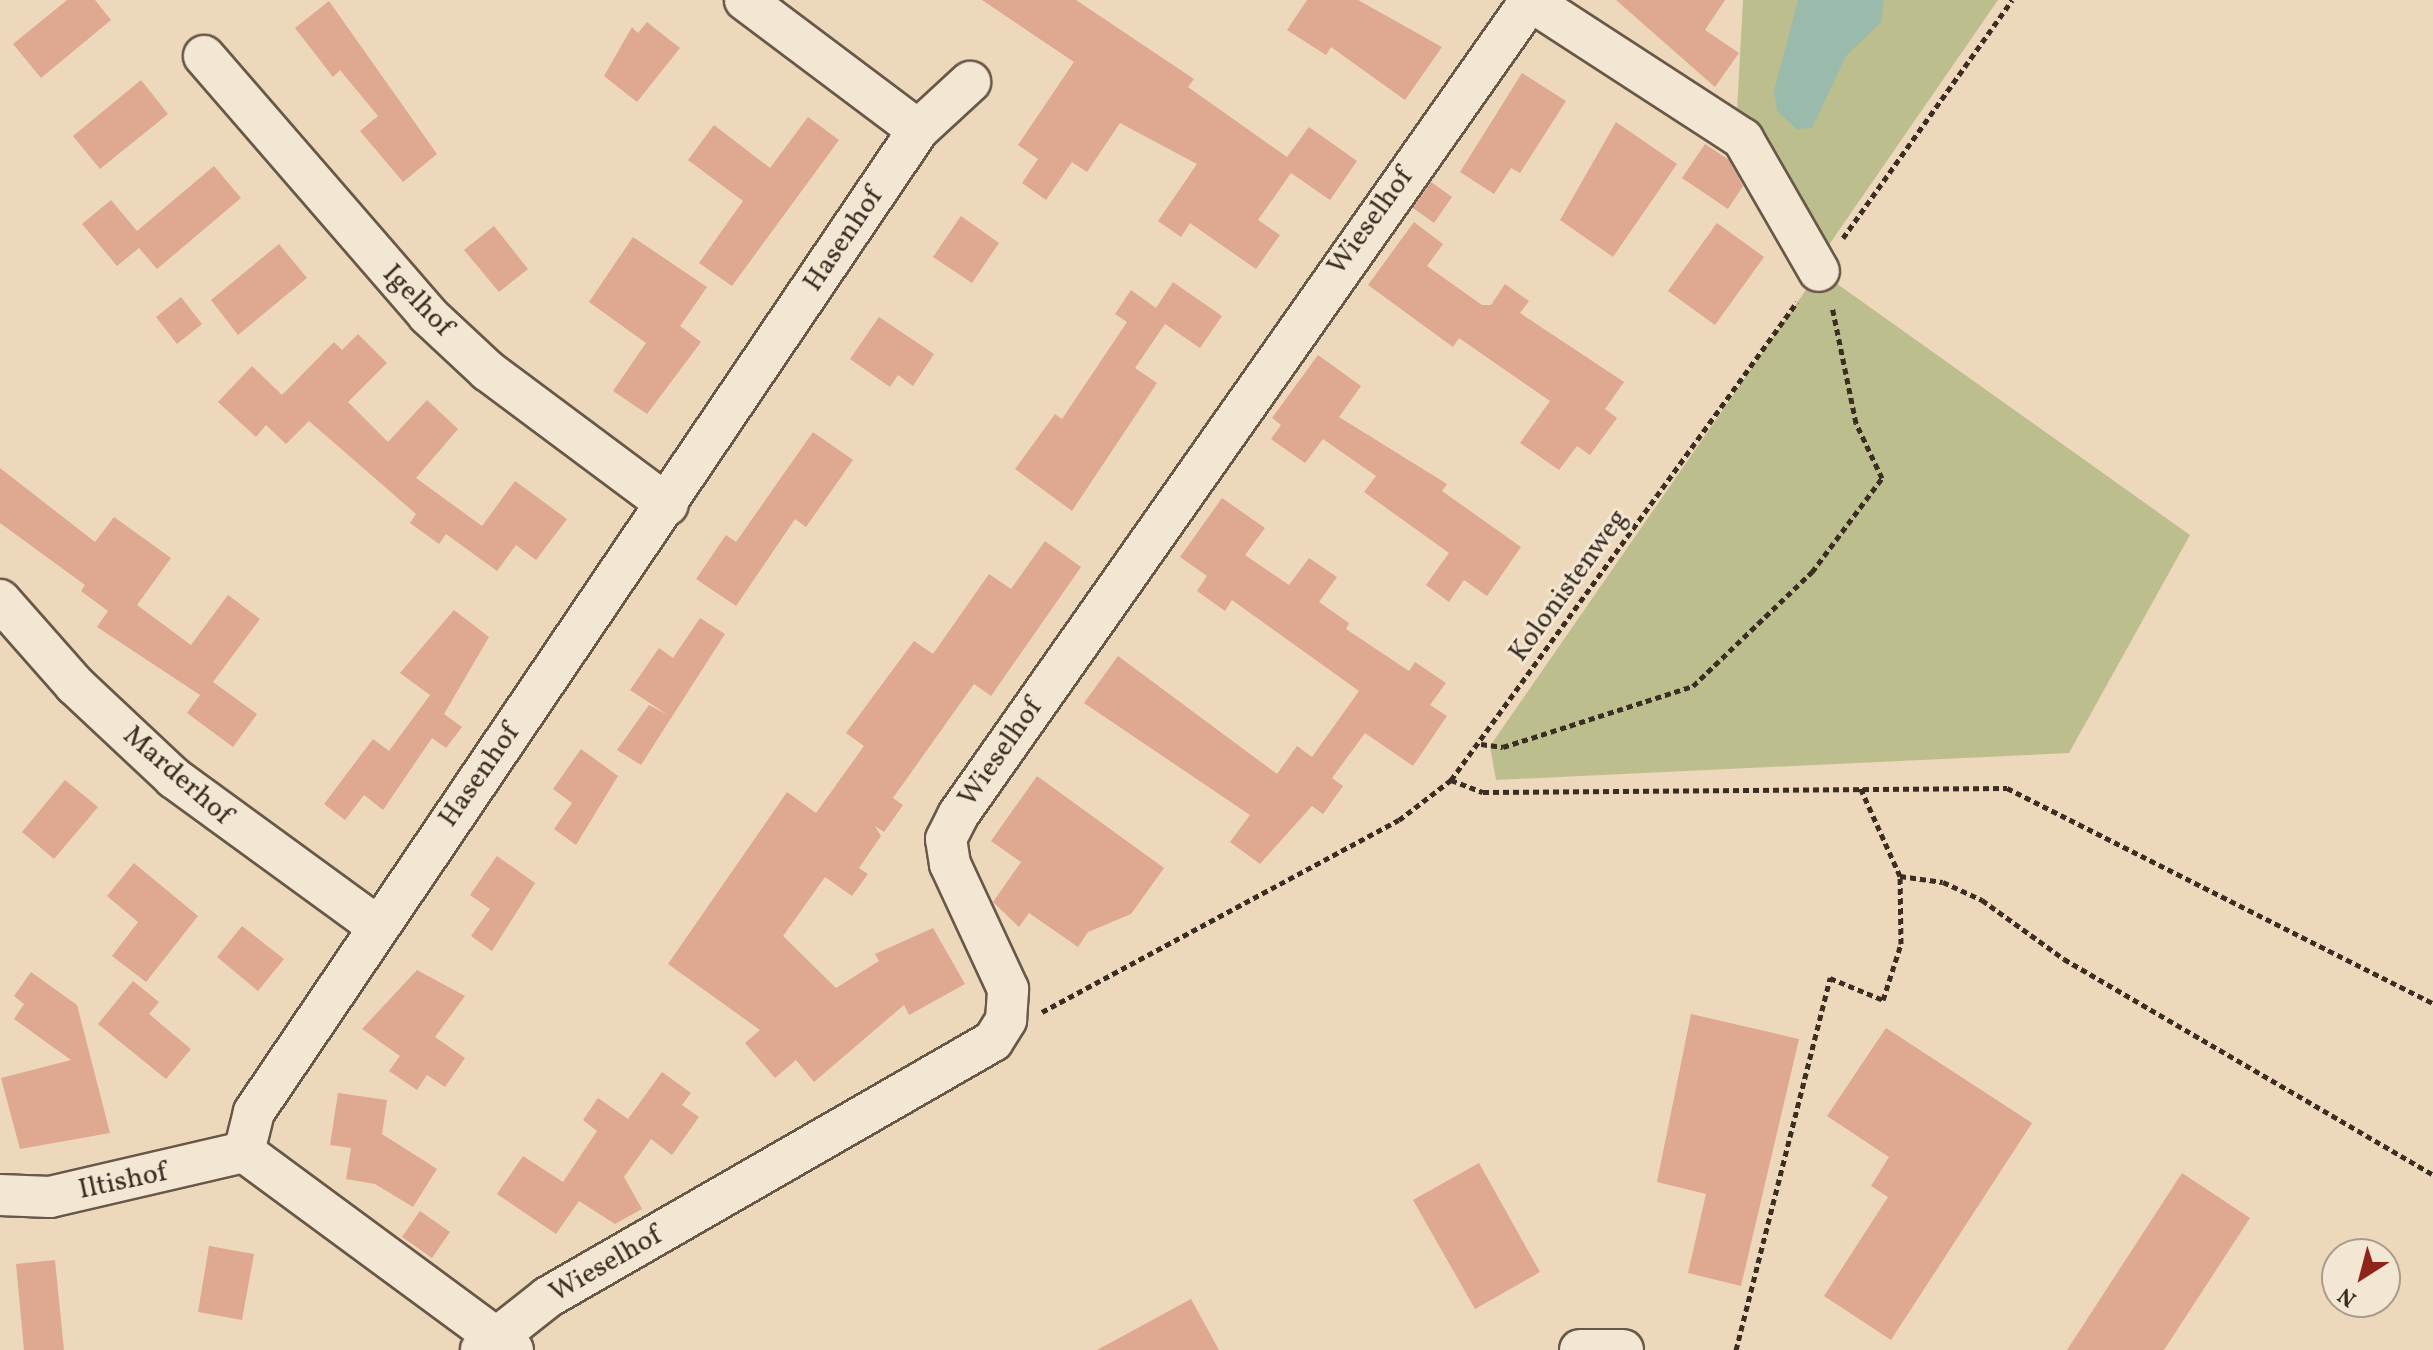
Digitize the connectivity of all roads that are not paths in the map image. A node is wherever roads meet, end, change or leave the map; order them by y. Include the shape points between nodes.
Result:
1 (745, 0) edge
2 (1530, 0) edge
3 (204, 56) dead end
4 (970, 82) dead end
5 (918, 130) junction
6 (1819, 271) road end
7 (668, 505) junction
8 (0, 600) edge
9 (377, 926) junction
10 (244, 1152) junction
11 (0, 1195) edge
12 (496, 1346) edge
13 (1580, 1350) edge
14 (1623, 1350) edge

1 - 5 street
2 - 6 street, Wieselhof via 1743,139
2 - 12 street, Wieselhof via 958,815 946,839 950,864 1008,989 1006,1020 993,1041 548,1297
3 - 7 street, Igelhof via 428,315 488,371
4 - 5 street, Hasenhof
5 - 7 street, Hasenhof
7 - 9 street, Hasenhof
8 - 9 street, Marderhof via 75,685 174,778
9 - 10 street, Hasenhof via 277,1071 254,1112
10 - 11 street, Iltishof via 50,1197
10 - 12 street
13 - 14 street

